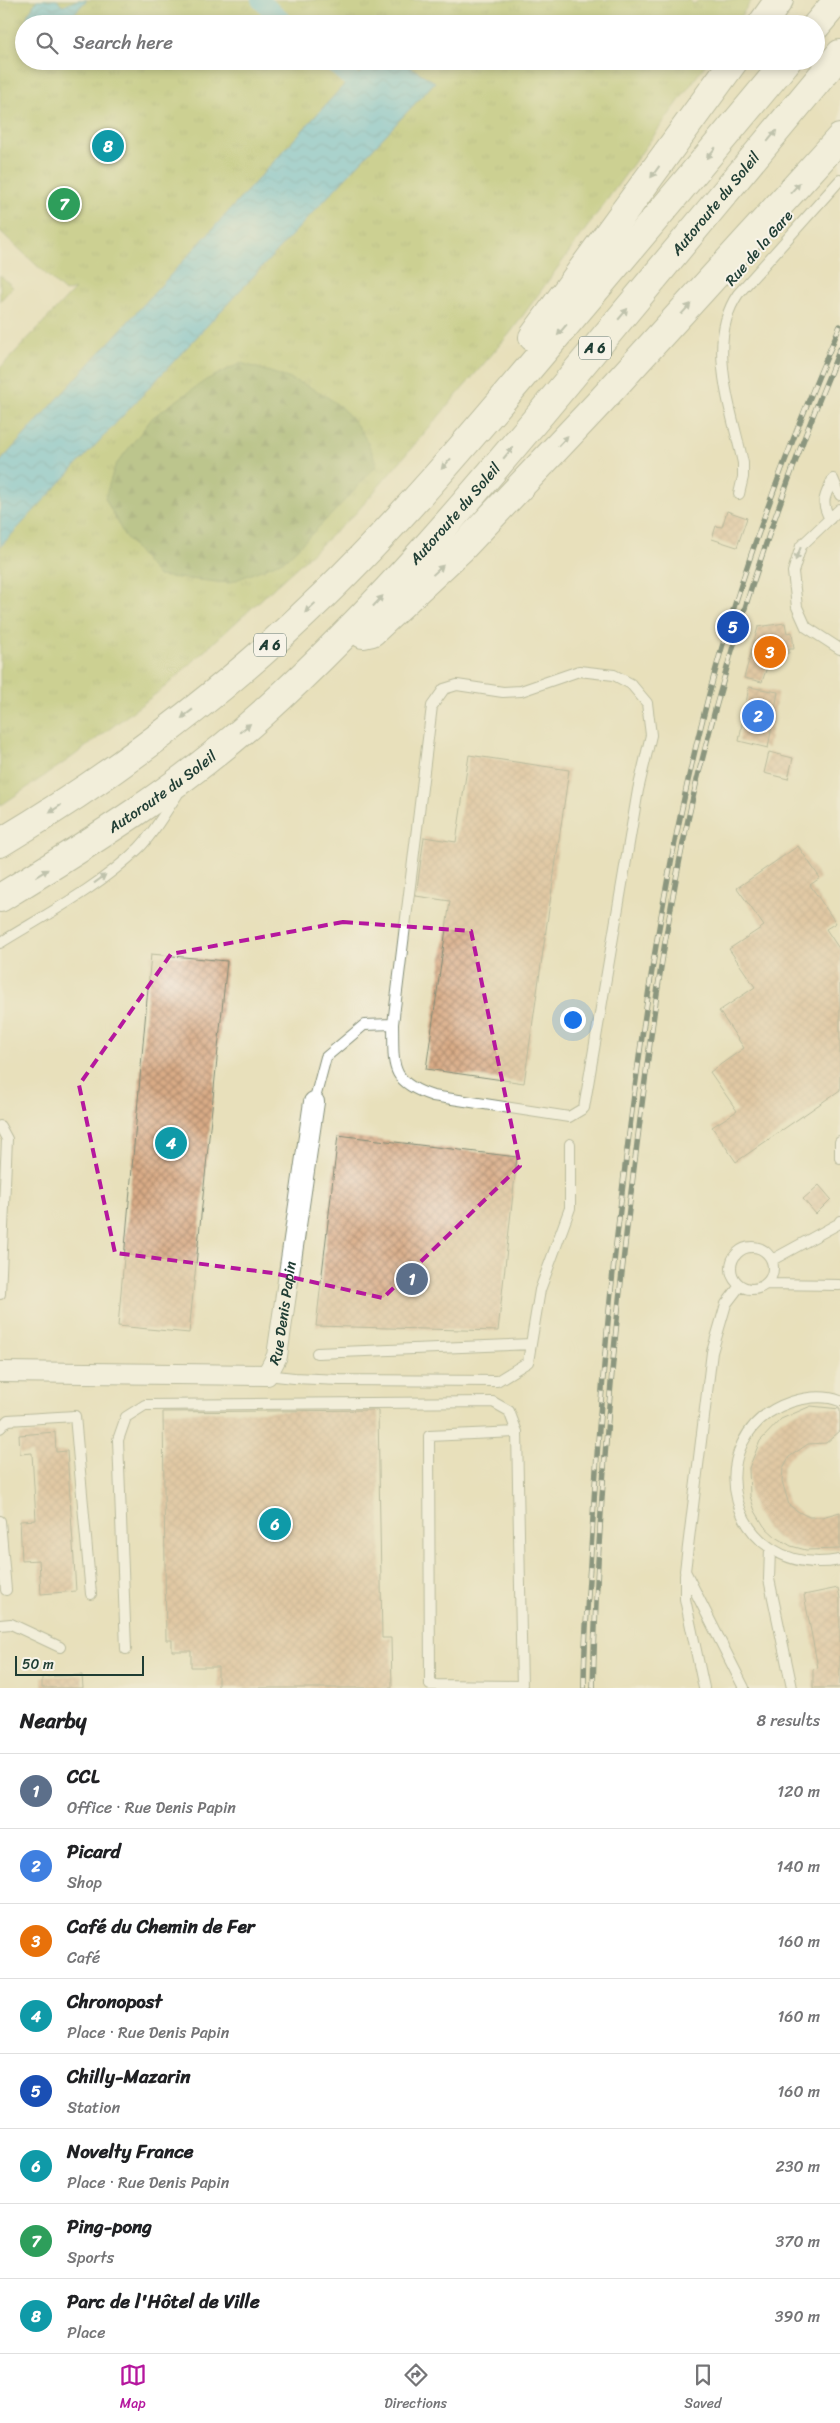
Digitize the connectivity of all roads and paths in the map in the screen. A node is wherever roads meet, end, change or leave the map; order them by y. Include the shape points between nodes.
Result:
1 (779, 0) edge
2 (838, 0) edge
3 (768, 15) edge
4 (825, 15) edge
5 (840, 54) edge
6 (728, 70) edge
7 (779, 70) edge
8 (840, 138) edge
9 (840, 180) edge
10 (501, 401) junction
11 (739, 494) dead end
12 (840, 495) edge
13 (840, 510) edge
14 (830, 519) junction
15 (344, 636) junction
16 (840, 649) edge
17 (197, 766) junction
18 (0, 843) edge
19 (0, 898) edge
20 (0, 943) edge
21 (393, 1024) junction
22 (314, 1102) joint
23 (0, 1126) edge
24 (840, 1142) edge
25 (570, 1144) dead end
26 (840, 1158) edge
27 (840, 1221) edge
28 (772, 1260) junction
29 (766, 1284) junction
30 (840, 1285) edge
31 (739, 1286) junction
32 (0, 1294) edge
33 (531, 1344) junction
34 (317, 1353) dead end
35 (0, 1372) edge
36 (267, 1374) junction
37 (840, 1401) edge
38 (0, 1428) edge
39 (517, 1432) junction
40 (0, 1521) edge
41 (770, 1549) junction
42 (840, 1560) edge
43 (685, 1571) junction
44 (6, 1590) dead end
45 (91, 1594) dead end
46 (0, 1625) edge
47 (60, 1648) dead end
48 (126, 1650) dead end
49 (522, 1687) edge
50 (704, 1688) edge
51 (744, 1688) edge
52 (792, 1688) edge

1 - 3 highway
2 - 4 highway
15 -> 5 highway, Autoroute du Soleil / A 6 via 441,532
6 -> 10 highway via 572,287 506,372
7 -> 10 highway, A 6
15 -> 8 highway via 372,632 462,548
9 - 11 lane, Rue de la Gare via 728,308 721,347 743,463
10 -> 18 highway, A 6 via 383,534 271,644 144,748
12 - 14 lane via 833,479 824,497 824,508
13 - 14 lane
14 -> 16 lane via 801,546 793,572 796,607 806,627
17 -> 15 highway, Autoroute du Soleil / A 6 via 258,717
19 -> 17 highway, Autoroute du Soleil / A 6 via 89,843
20 -> 17 lane via 101,879 140,847
21 - 21 lane via 394,1068 412,1089 433,1096 569,1117 584,1108 638,790 651,735 647,703 631,684 614,675 579,671 521,691 503,692 457,685 444,689 432,706
21 - 22 lane via 364,1026 326,1057
22 - 36 street, Rue Denis Papin via 277,1356
23 - 32 lane via 6,1138
24 - 26 lane
25 - 33 lane via 570,1208 540,1290
27 - 28 lane
28 - 29 lane via 773,1274
28 - 31 lane via 756,1247 737,1253 731,1272
29 - 30 lane
29 - 31 lane via 750,1290
31 - 43 lane via 726,1304 712,1352
33 - 34 lane
33 - 36 lane via 528,1362 497,1381 340,1380
35 - 36 street, Rue Denis Papin
37 - 41 lane via 805,1398 778,1407 756,1424 740,1448 734,1475 737,1503 750,1529
38 - 45 lane via 8,1420 75,1416
39 - 48 lane via 509,1411 493,1402 145,1405 126,1417 118,1440
39 - 49 lane
39 - 49 lane via 429,1436 430,1685
40 - 44 lane
41 - 42 lane via 793,1560 820,1564
41 - 52 lane via 770,1579
43 - 50 lane via 685,1599
43 - 51 lane
46 - 47 lane via 12,1624

